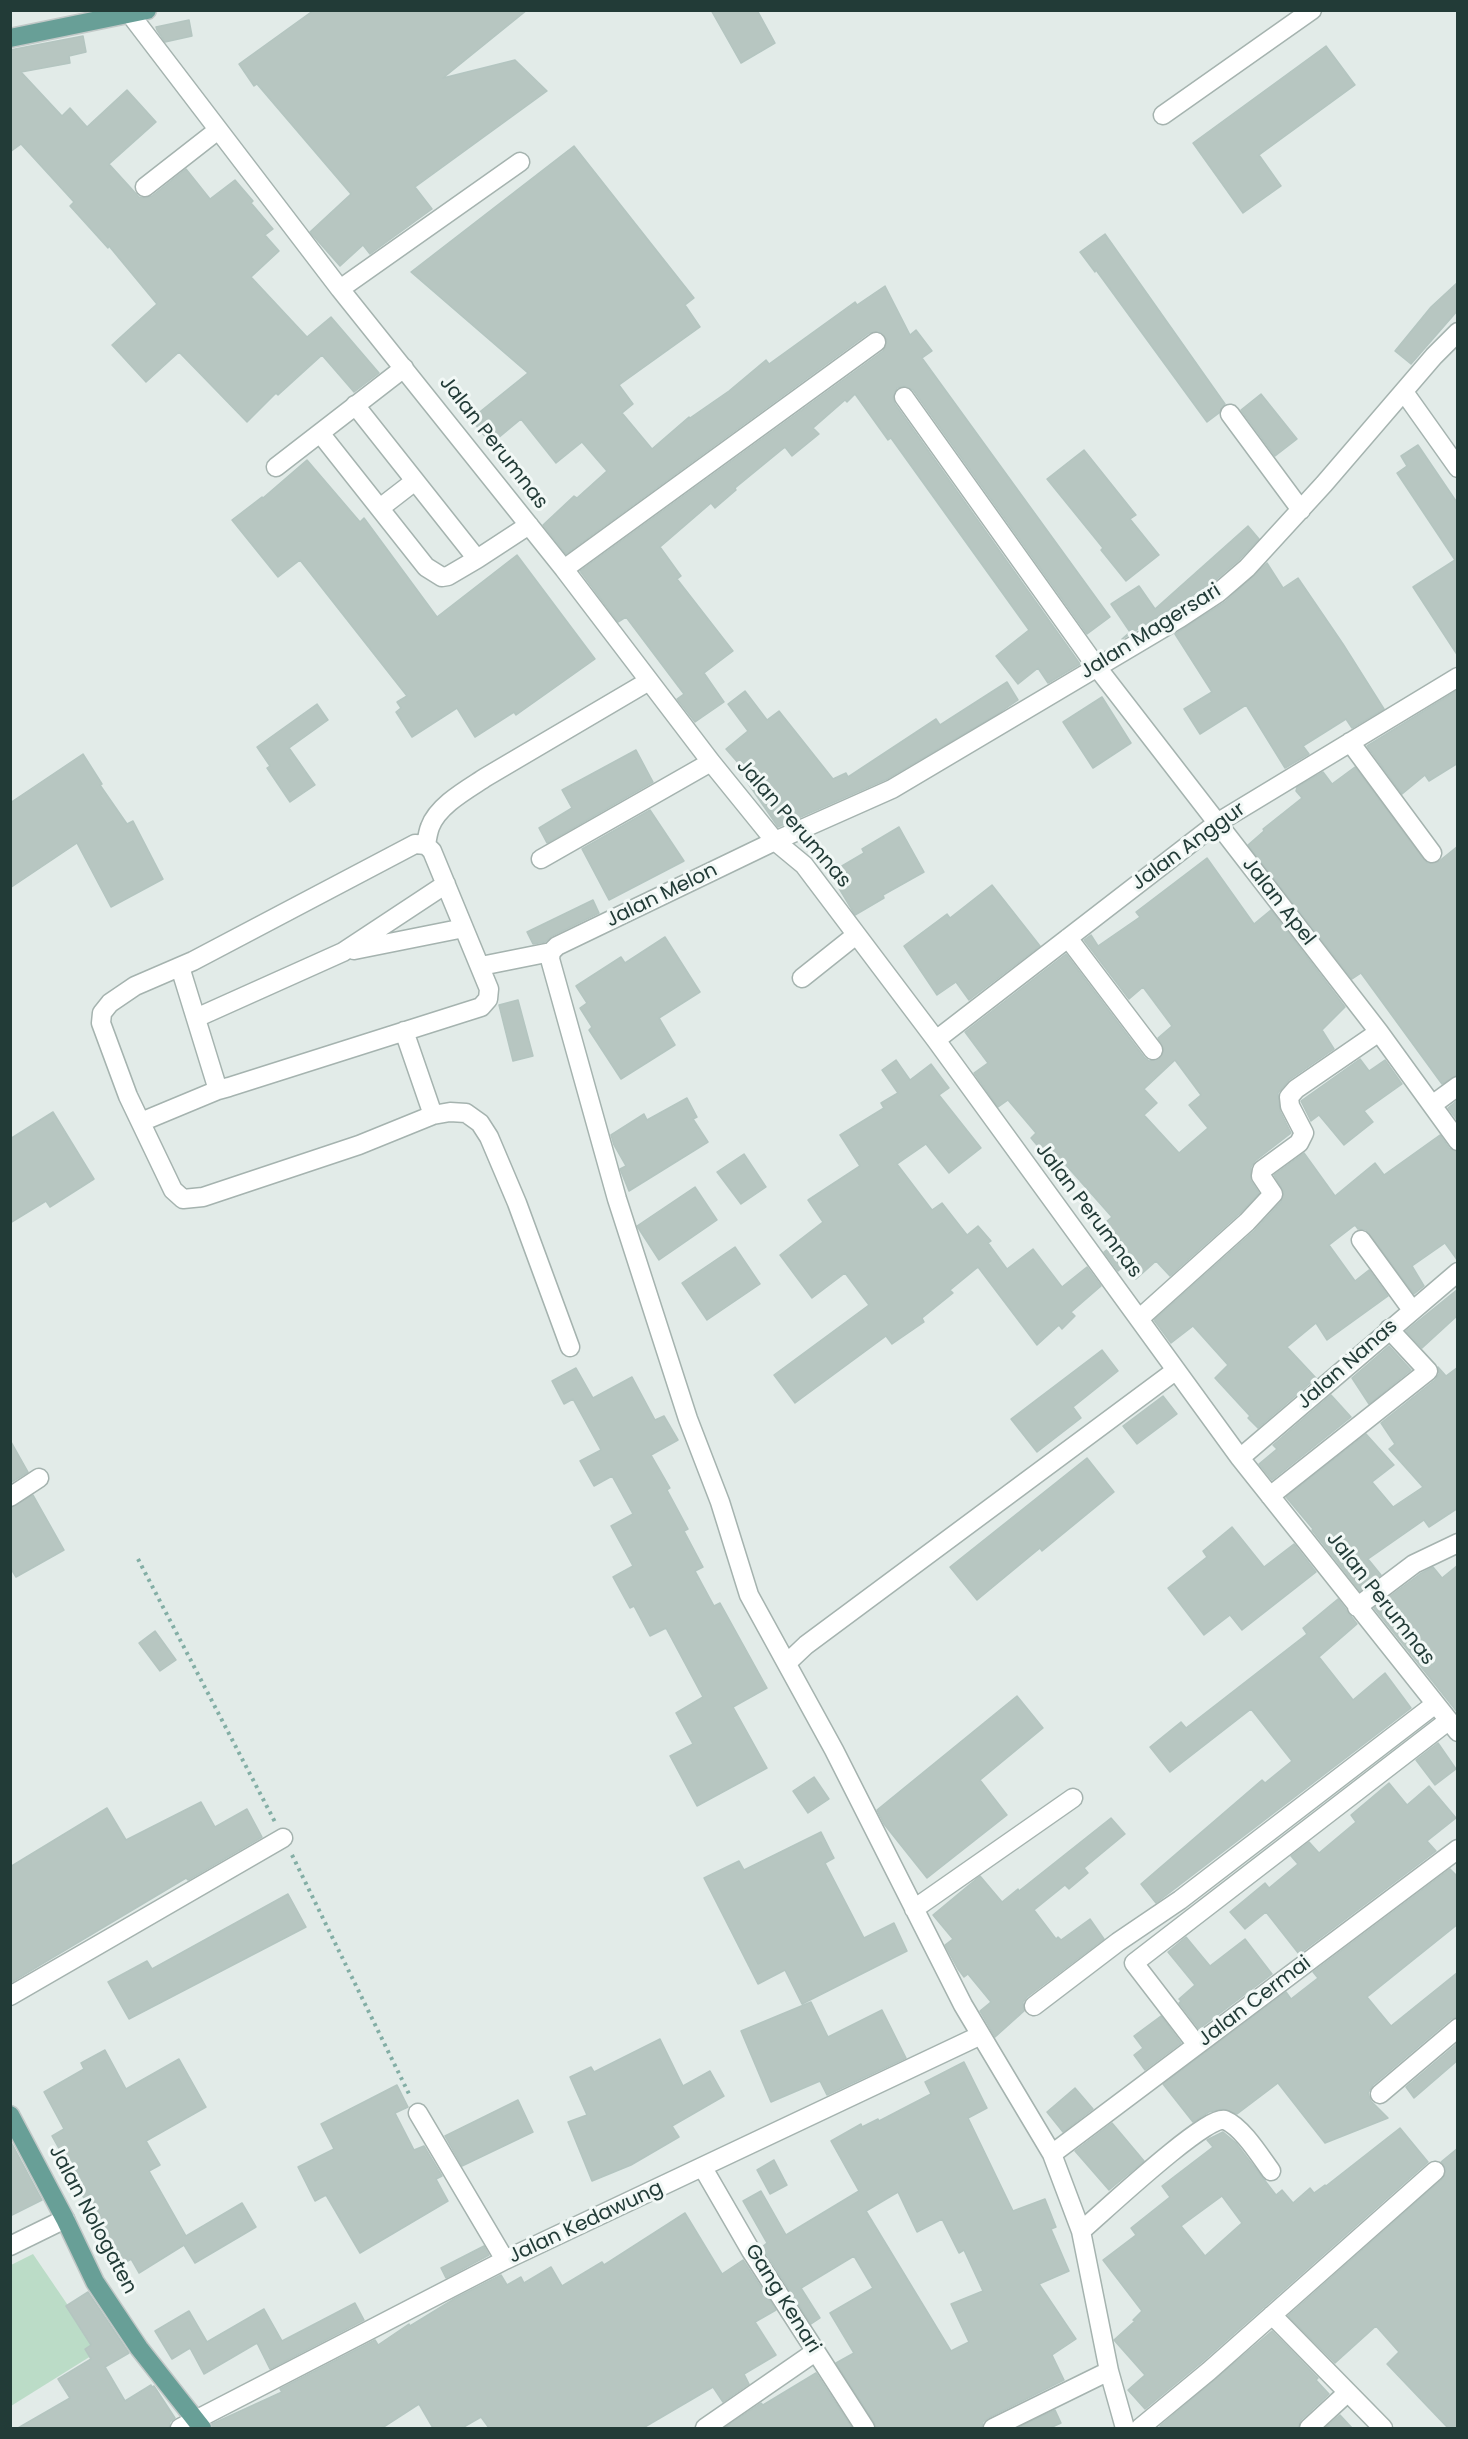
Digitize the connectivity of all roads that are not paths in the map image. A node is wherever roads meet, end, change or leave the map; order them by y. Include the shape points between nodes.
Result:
1 (1312, 10) edge
2 (135, 12) edge
3 (10, 38) edge
4 (1163, 115) dead end
5 (218, 130) junction
6 (520, 162) dead end
7 (145, 187) dead end
8 (340, 289) junction
9 (1458, 332) edge
10 (876, 342) dead end
11 (404, 368) junction
12 (1404, 392) junction
13 (904, 397) dead end
14 (355, 405) junction
15 (1230, 414) dead end
16 (320, 433) junction
17 (276, 467) dead end
18 (1458, 468) edge
19 (415, 481) junction
20 (380, 508) junction
21 (1301, 510) junction
22 (529, 525) junction
23 (477, 559) junction
24 (564, 569) junction
25 (1096, 666) junction
26 (1458, 677) edge
27 (649, 681) junction
28 (1350, 742) junction
29 (711, 762) junction
30 (1216, 823) junction
31 (775, 841) junction
32 (426, 845) junction
33 (1432, 853) dead end
34 (541, 859) dead end
35 (447, 884) junction
36 (464, 928) junction
37 (856, 935) junction
38 (1068, 938) junction
39 (343, 952) junction
40 (551, 952) junction
41 (481, 966) junction
42 (180, 967) junction
43 (802, 978) dead end
44 (196, 1018) junction
45 (404, 1031) junction
46 (1379, 1032) junction
47 (936, 1040) junction
48 (1153, 1050) dead end
49 (1458, 1086) edge
50 (218, 1090) junction
51 (1431, 1105) junction
52 (433, 1115) junction
53 (141, 1122) junction
54 (1458, 1141) edge
55 (1361, 1240) dead end
56 (1458, 1272) edge
57 (1412, 1310) junction
58 (1140, 1318) junction
59 (1389, 1329) junction
60 (570, 1347) dead end
61 (1175, 1371) junction
62 (1240, 1458) junction
63 (39, 1478) dead end
64 (1270, 1496) junction
65 (10, 1497) edge
66 (1458, 1543) edge
67 (1357, 1607) junction
68 (786, 1663) junction
69 (1434, 1705) junction
70 (1453, 1727) edge
71 (1072, 1798) dead end
72 (283, 1838) dead end
73 (1458, 1849) edge
74 (914, 1909) junction
75 (10, 1996) edge
76 (1034, 2006) dead end
77 (1458, 2028) edge
78 (981, 2035) junction
79 (1197, 2045) junction
80 (1380, 2094) dead end
81 (418, 2113) dead end
82 (10, 2115) edge
83 (1052, 2154) junction
84 (703, 2168) junction
85 (1271, 2170) dead end
86 (1435, 2171) dead end
87 (65, 2219) junction
88 (1082, 2231) junction
89 (10, 2246) edge
90 (505, 2260) junction
91 (1272, 2315) junction
92 (815, 2352) junction
93 (1109, 2371) junction
94 (1347, 2393) junction
95 (193, 2426) edge
96 (705, 2428) edge
97 (865, 2428) edge
98 (993, 2428) edge
99 (1125, 2428) edge
100 (1140, 2428) edge
101 (1309, 2428) edge
102 (1383, 2428) edge

1 - 4 street
2 - 3 main road
2 - 5 street, Jalan Perumnas
5 - 7 street
5 - 8 street, Jalan Perumnas
6 - 8 street
8 - 11 street, Jalan Perumnas
9 - 12 street, Jalan Magersari
10 - 24 street
11 - 14 street
11 - 22 street, Jalan Perumnas
12 - 18 street
12 - 21 street, Jalan Magersari
13 - 25 street, Jalan Apel
14 - 16 street
14 - 19 street
15 - 21 street
16 - 17 street
16 - 20 street
19 - 20 street
19 - 23 street
20 - 23 street via 426,567 438,575 448,576
21 - 25 street, Jalan Magersari via 1218,593
22 - 23 street
22 - 24 street, Jalan Perumnas
24 - 27 street, Jalan Perumnas
25 - 30 street, Jalan Apel
25 - 31 street, Jalan Magersari via 892,789
26 - 28 street, Jalan Anggur
27 - 29 street, Jalan Perumnas
27 - 32 street via 465,792 430,824
28 - 30 street, Jalan Anggur
28 - 33 street
29 - 31 street, Jalan Perumnas
29 - 34 street
30 - 38 street, Jalan Anggur
30 - 46 street, Jalan Apel
31 - 37 street, Jalan Perumnas via 804,865
31 - 40 street, Jalan Melon
32 - 35 street
32 - 42 street via 415,844
35 - 36 street
35 - 39 street
36 - 39 street
36 - 41 street
37 - 43 street
37 - 47 street, Jalan Perumnas
38 - 47 street, Jalan Anggur
38 - 48 street
39 - 44 street
40 - 41 street, Jalan Melon
40 - 68 street via 550,960 617,1199 688,1419 720,1502 749,1595
41 - 45 street via 489,989 488,999 481,1007
42 - 44 street
42 - 53 street via 135,986 110,1003 101,1016
44 - 50 street
45 - 50 street
45 - 52 street
46 - 51 street, Jalan Apel
46 - 58 street via 1289,1097 1290,1107 1304,1132 1299,1143 1263,1170 1261,1176 1274,1194
47 - 58 street, Jalan Perumnas
49 - 51 street
50 - 53 street
51 - 54 street, Jalan Apel
52 - 53 street via 359,1145 188,1200 173,1190
52 - 60 street via 466,1113 480,1123 489,1137
55 - 57 street
56 - 57 street, Jalan Nanas
57 - 59 street, Jalan Nanas
58 - 61 street, Jalan Perumnas
59 - 62 street, Jalan Nanas
59 - 64 street via 1428,1371
61 - 62 street, Jalan Perumnas
61 - 68 street
62 - 64 street, Jalan Perumnas
63 - 65 street
64 - 67 street, Jalan Perumnas
66 - 67 street via 1414,1564
67 - 69 street, Jalan Perumnas
68 - 74 street
69 - 70 street, Jalan Perumnas
69 - 76 street via 1180,1900
70 - 79 street via 1134,1963
71 - 74 street
72 - 75 street
73 - 79 street, Jalan Cermai
74 - 78 street
77 - 80 street
78 - 83 street
78 - 84 street, Jalan Kedawung
79 - 83 street, Jalan Cermai
81 - 90 street
82 - 87 main road, Jalan Nologaten
83 - 88 street
84 - 90 street, Jalan Kedawung
84 - 92 street, Gang Kenari
85 - 88 street via 1236,2127 1219,2119 1196,2133
86 - 91 street
87 - 89 street
87 - 95 main road, Jalan Nologaten via 95,2282
88 - 93 street
90 - 95 street, Jalan Kedawung
91 - 94 street
91 - 100 street
92 - 96 street
92 - 97 street, Gang Kenari
93 - 98 street
93 - 99 street
94 - 101 street
94 - 102 street

